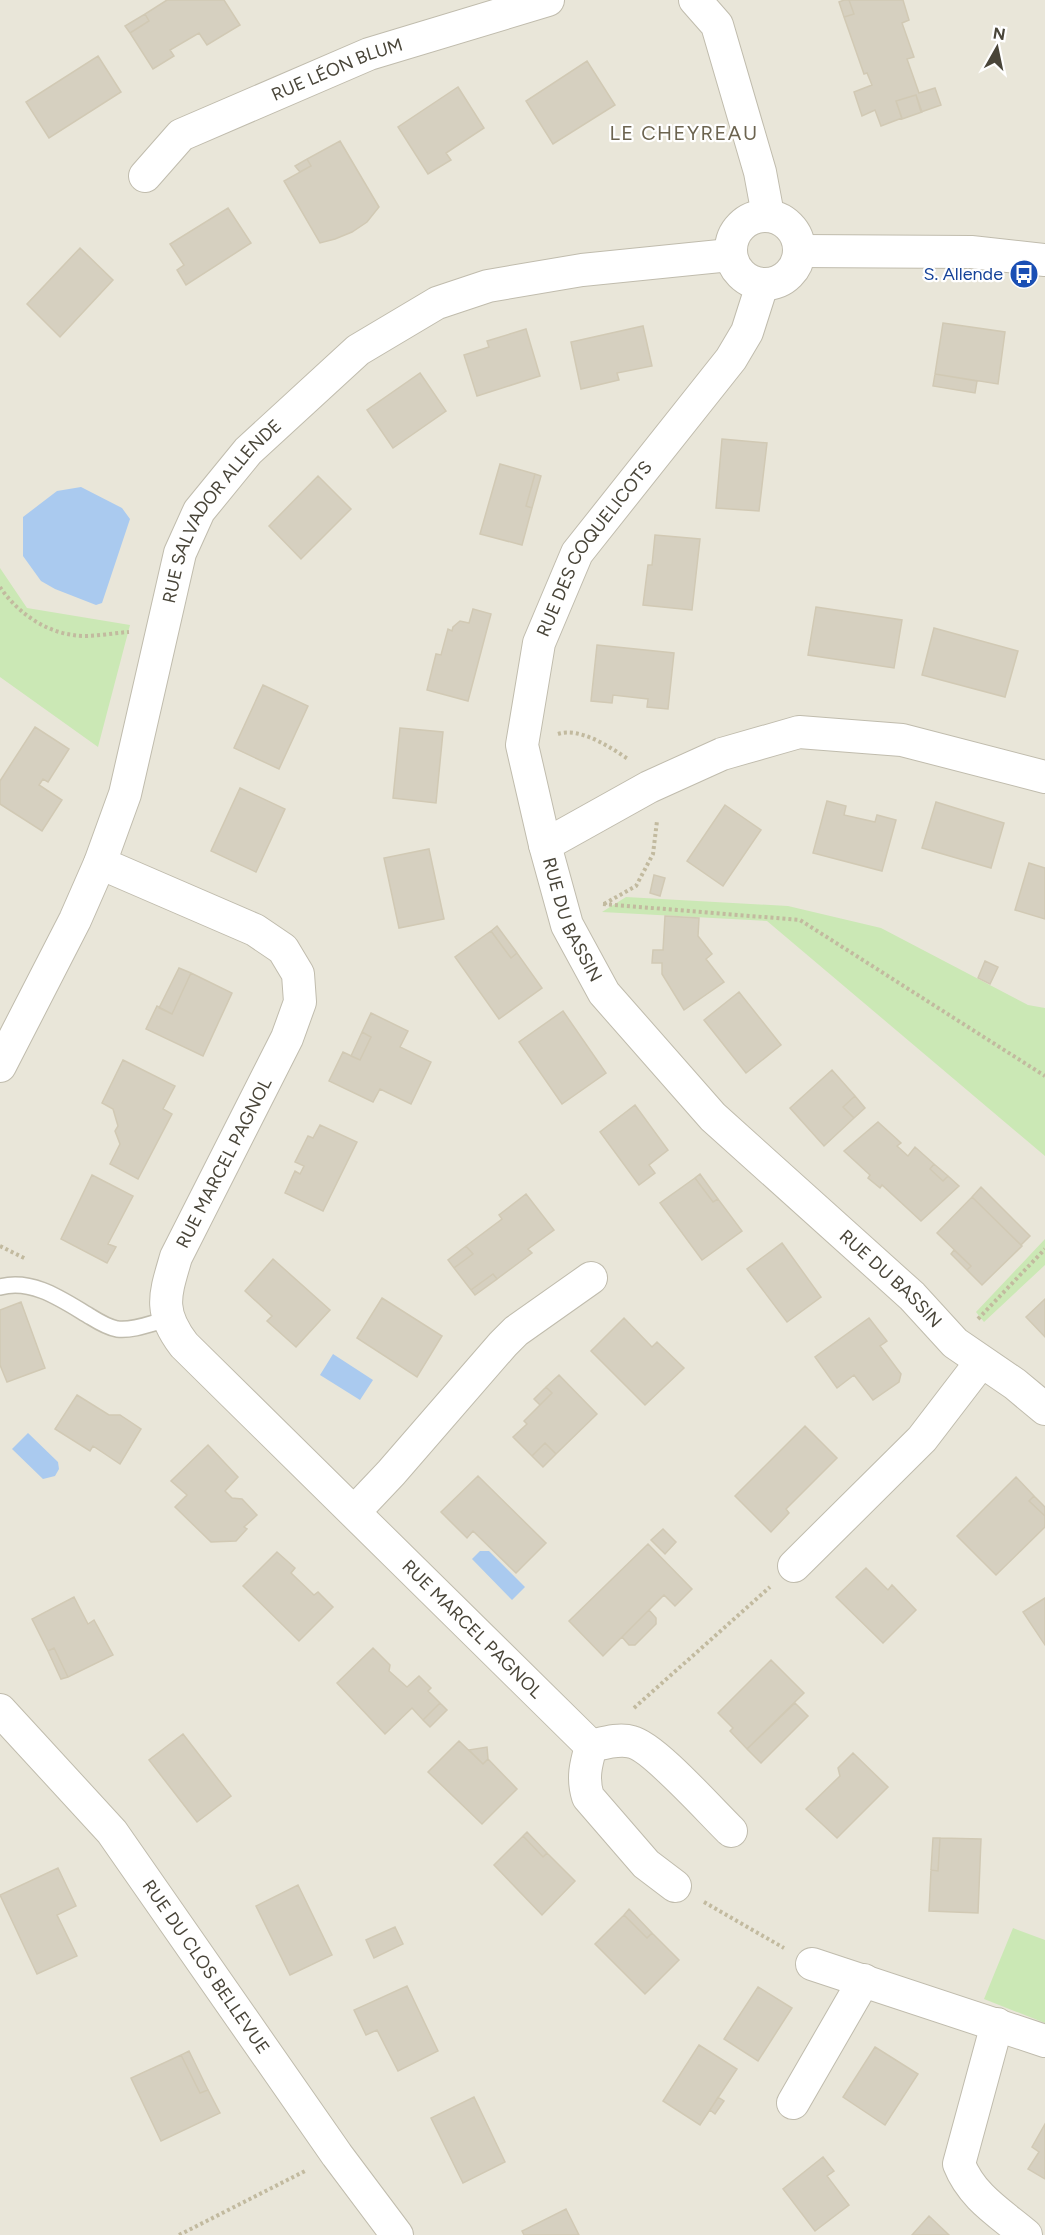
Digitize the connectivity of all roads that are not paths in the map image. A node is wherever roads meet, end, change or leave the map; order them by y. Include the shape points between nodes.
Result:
1 (548, 0) edge
2 (695, 0) edge
3 (145, 176) dead end
4 (768, 214) junction
5 (801, 251) junction
6 (730, 255) junction
7 (1045, 260) edge
8 (762, 285) junction
9 (1045, 777) edge
10 (545, 845) junction
11 (100, 863) junction
12 (0, 1066) edge
13 (591, 1278) dead end
14 (0, 1287) edge
15 (168, 1319) junction
16 (981, 1362) junction
17 (1045, 1409) edge
18 (355, 1511) junction
19 (794, 1566) road end
20 (0, 1710) edge
21 (591, 1746) junction
22 (731, 1832) dead end
23 (675, 1886) road end
24 (812, 1964) road end
25 (864, 1980) junction
26 (996, 2024) junction
27 (1045, 2041) edge
28 (792, 2103) dead end
29 (397, 2235) edge
30 (1026, 2235) edge

1 - 3 street, RUE LÉON BLUM via 369,54 181,135
2 - 4 street via 717,25 760,172
4 - 5 street via 792,226
4 - 6 street via 748,219 733,234
5 - 7 street via 971,252
5 - 8 street via 795,269 781,282
6 - 8 street via 741,275
6 - 11 street, RUE SALVADOR ALLENDE via 582,270 488,286 437,303 357,350 248,451 199,512 180,553 125,794
8 - 10 street, RUE DES COQUELICOTS via 747,332 731,358 577,553 539,643 522,745
9 - 10 street, RUE DU BASSIN via 902,740 799,732 712,759 649,787
10 - 16 street, RUE DU BASSIN via 567,925 604,993 713,1117 912,1296 955,1343
11 - 12 street, RUE SALVADOR ALLENDE
11 - 15 street, RUE MARCEL PAGNOL via 255,930 283,949 298,974 300,1002 287,1038 176,1257 167,1287
13 - 18 street via 516,1331
14 - 15 lane via 32,1286 117,1329
15 - 18 street, RUE MARCEL PAGNOL via 184,1344
16 - 17 street, RUE DU BASSIN
16 - 19 street via 922,1439
18 - 21 street, RUE MARCEL PAGNOL
20 - 29 street, RUE DU CLOS BELLEVUE via 112,1832
21 - 22 street via 619,1740 633,1742 650,1752
21 - 23 street via 584,1770 588,1797 646,1864
24 - 25 street
25 - 26 street
25 - 28 street
26 - 27 street
26 - 30 street via 959,2164 979,2196

